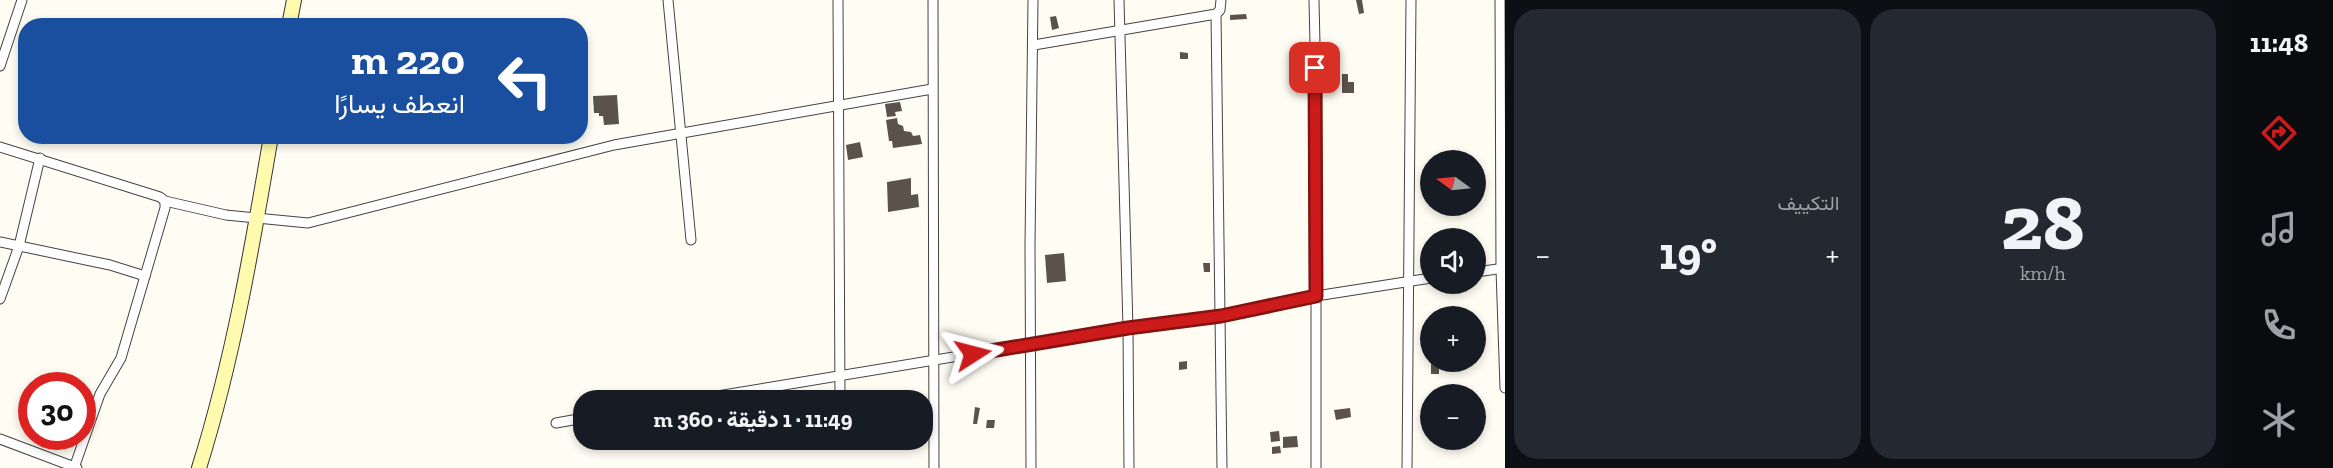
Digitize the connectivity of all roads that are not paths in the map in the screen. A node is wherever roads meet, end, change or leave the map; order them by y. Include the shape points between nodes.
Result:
1 (22, 0) edge
2 (294, 0) edge
3 (668, 0) edge
4 (838, 0) edge
5 (933, 0) edge
6 (1033, 0) edge
7 (1119, 0) edge
8 (1221, 0) edge
9 (1314, 0) edge
10 (1411, 0) edge
11 (1500, 0) edge
12 (1216, 14) junction
13 (291, 18) edge
14 (1120, 30) junction
15 (1034, 45) junction
16 (0, 66) edge
17 (932, 90) junction
18 (838, 106) junction
19 (681, 133) junction
20 (270, 144) edge
21 (0, 147) edge
22 (40, 158) junction
23 (165, 201) junction
24 (258, 219) junction
25 (691, 240) dead end
26 (0, 242) edge
27 (19, 246) junction
28 (1503, 268) edge
29 (1486, 271) edge
30 (145, 276) junction
31 (1420, 280) edge
32 (1408, 282) junction
33 (1316, 296) junction
34 (0, 299) edge
35 (1221, 316) junction
36 (1128, 328) junction
37 (1032, 345) junction
38 (934, 361) junction
39 (840, 376) junction
40 (1505, 388) edge
41 (754, 390) edge
42 (840, 390) edge
43 (573, 420) edge
44 (556, 423) dead end
45 (0, 439) edge
46 (75, 468) edge
47 (199, 468) edge
48 (934, 468) edge
49 (1031, 468) edge
50 (1129, 468) edge
51 (1222, 468) edge
52 (1316, 468) edge
53 (1407, 468) edge

1 - 16 street
2 - 13 street
3 - 19 street
4 - 18 street
5 - 17 street
6 - 15 street
7 - 14 street
8 - 12 street
9 - 33 street
10 - 32 street
11 - 28 street
12 - 14 street
12 - 35 street
14 - 15 street
14 - 36 street
15 - 37 street
17 - 18 street
17 - 38 street
18 - 19 street
18 - 39 street
19 - 24 street via 614,145 308,223
19 - 25 street
20 - 24 street
21 - 22 street
22 - 23 street
22 - 27 street
23 - 24 street
23 - 30 street
24 - 47 street via 232,343
26 - 27 street
27 - 30 street
27 - 34 street
28 - 29 street
28 - 40 street
30 - 46 street via 121,358 100,394
31 - 32 street
32 - 33 street
32 - 53 street
33 - 35 street
33 - 52 street
35 - 36 street
35 - 51 street
36 - 37 street
36 - 50 street
37 - 38 street
37 - 49 street
38 - 39 street
38 - 48 street
39 - 41 street
39 - 42 street
43 - 44 street
45 - 46 street

